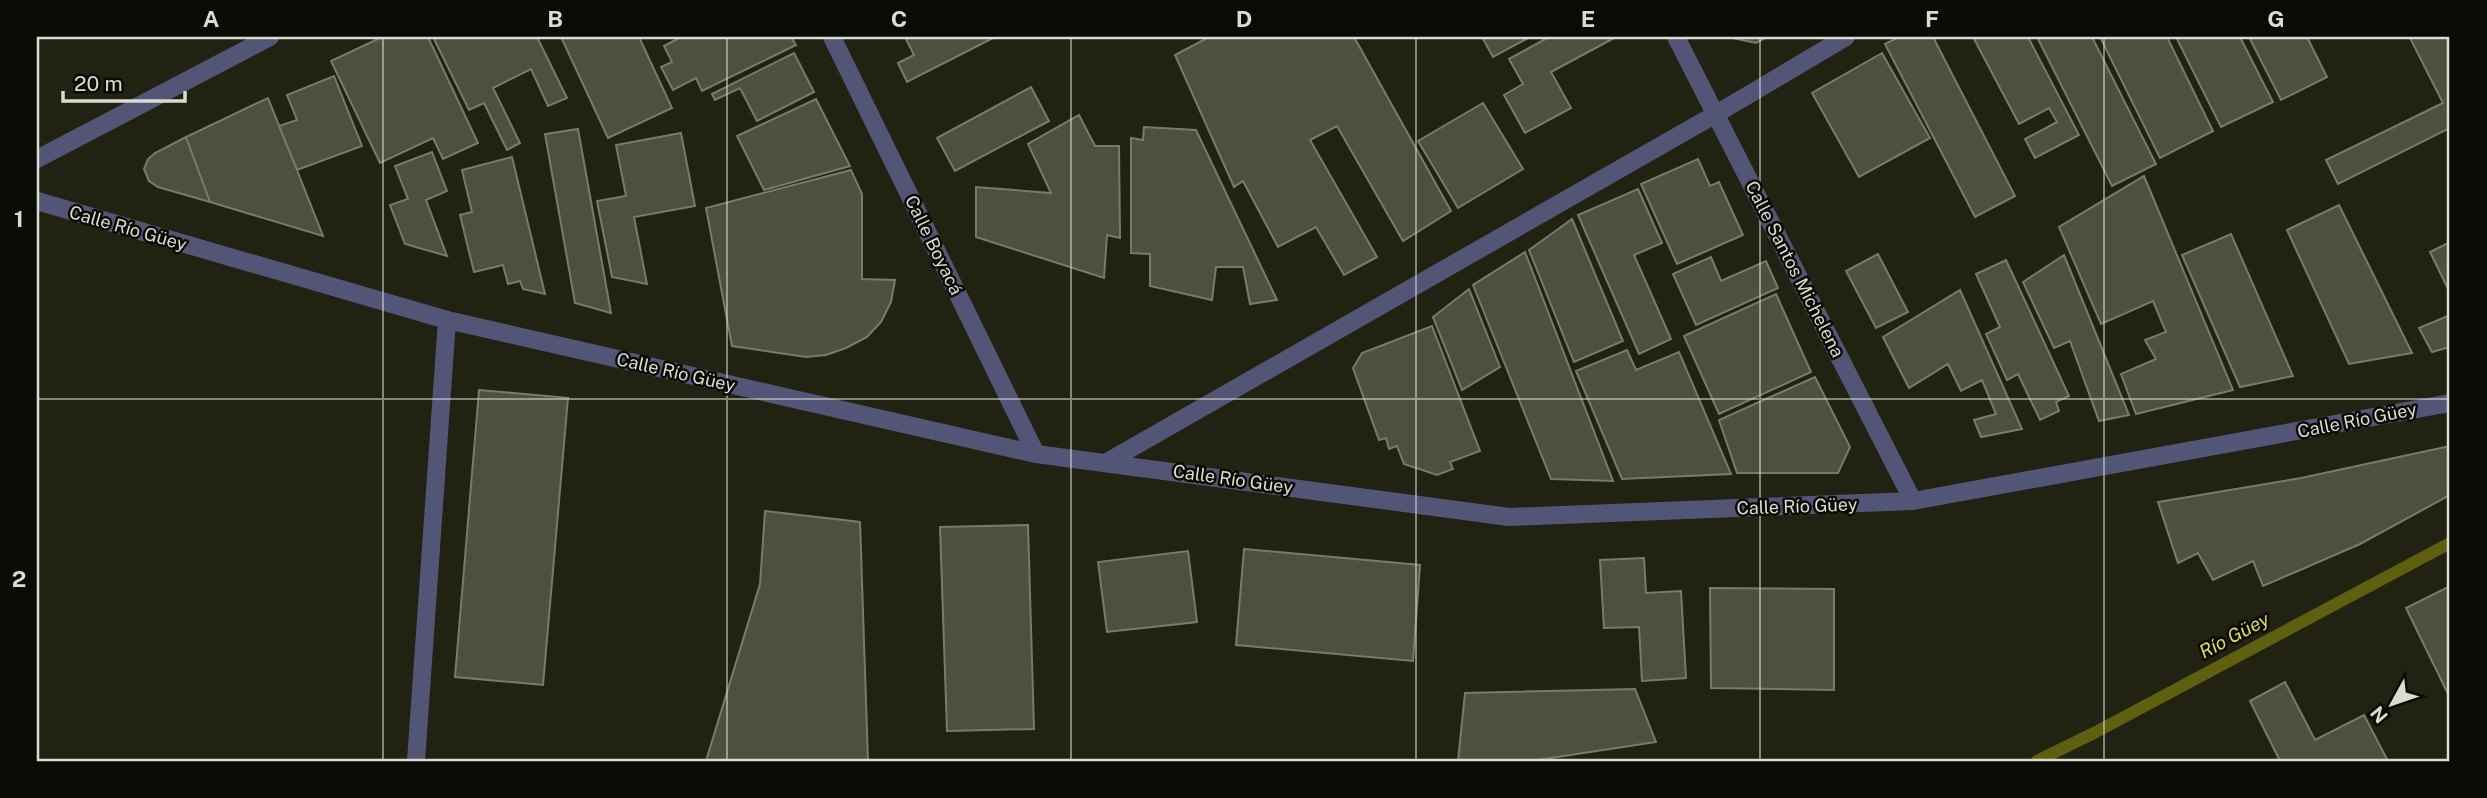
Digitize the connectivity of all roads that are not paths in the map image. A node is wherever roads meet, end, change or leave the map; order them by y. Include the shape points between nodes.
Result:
1 (270, 37) edge
2 (832, 37) edge
3 (1676, 37) edge
4 (1846, 37) edge
5 (1716, 114) junction
6 (37, 159) edge
7 (37, 201) edge
8 (447, 320) junction
9 (2450, 403) edge
10 (1036, 454) junction
11 (1107, 462) junction
12 (1913, 501) junction
13 (416, 761) edge

1 - 6 street
2 - 10 street, Calle Boyacá
3 - 5 street, Calle Santos Michelena
4 - 5 street
5 - 11 street
5 - 12 street, Calle Santos Michelena
7 - 8 street, Calle Río Güey
8 - 10 street, Calle Río Güey
8 - 13 street
9 - 12 street, Calle Río Güey
10 - 11 street, Calle Río Güey
11 - 12 street, Calle Río Güey via 1509,517

